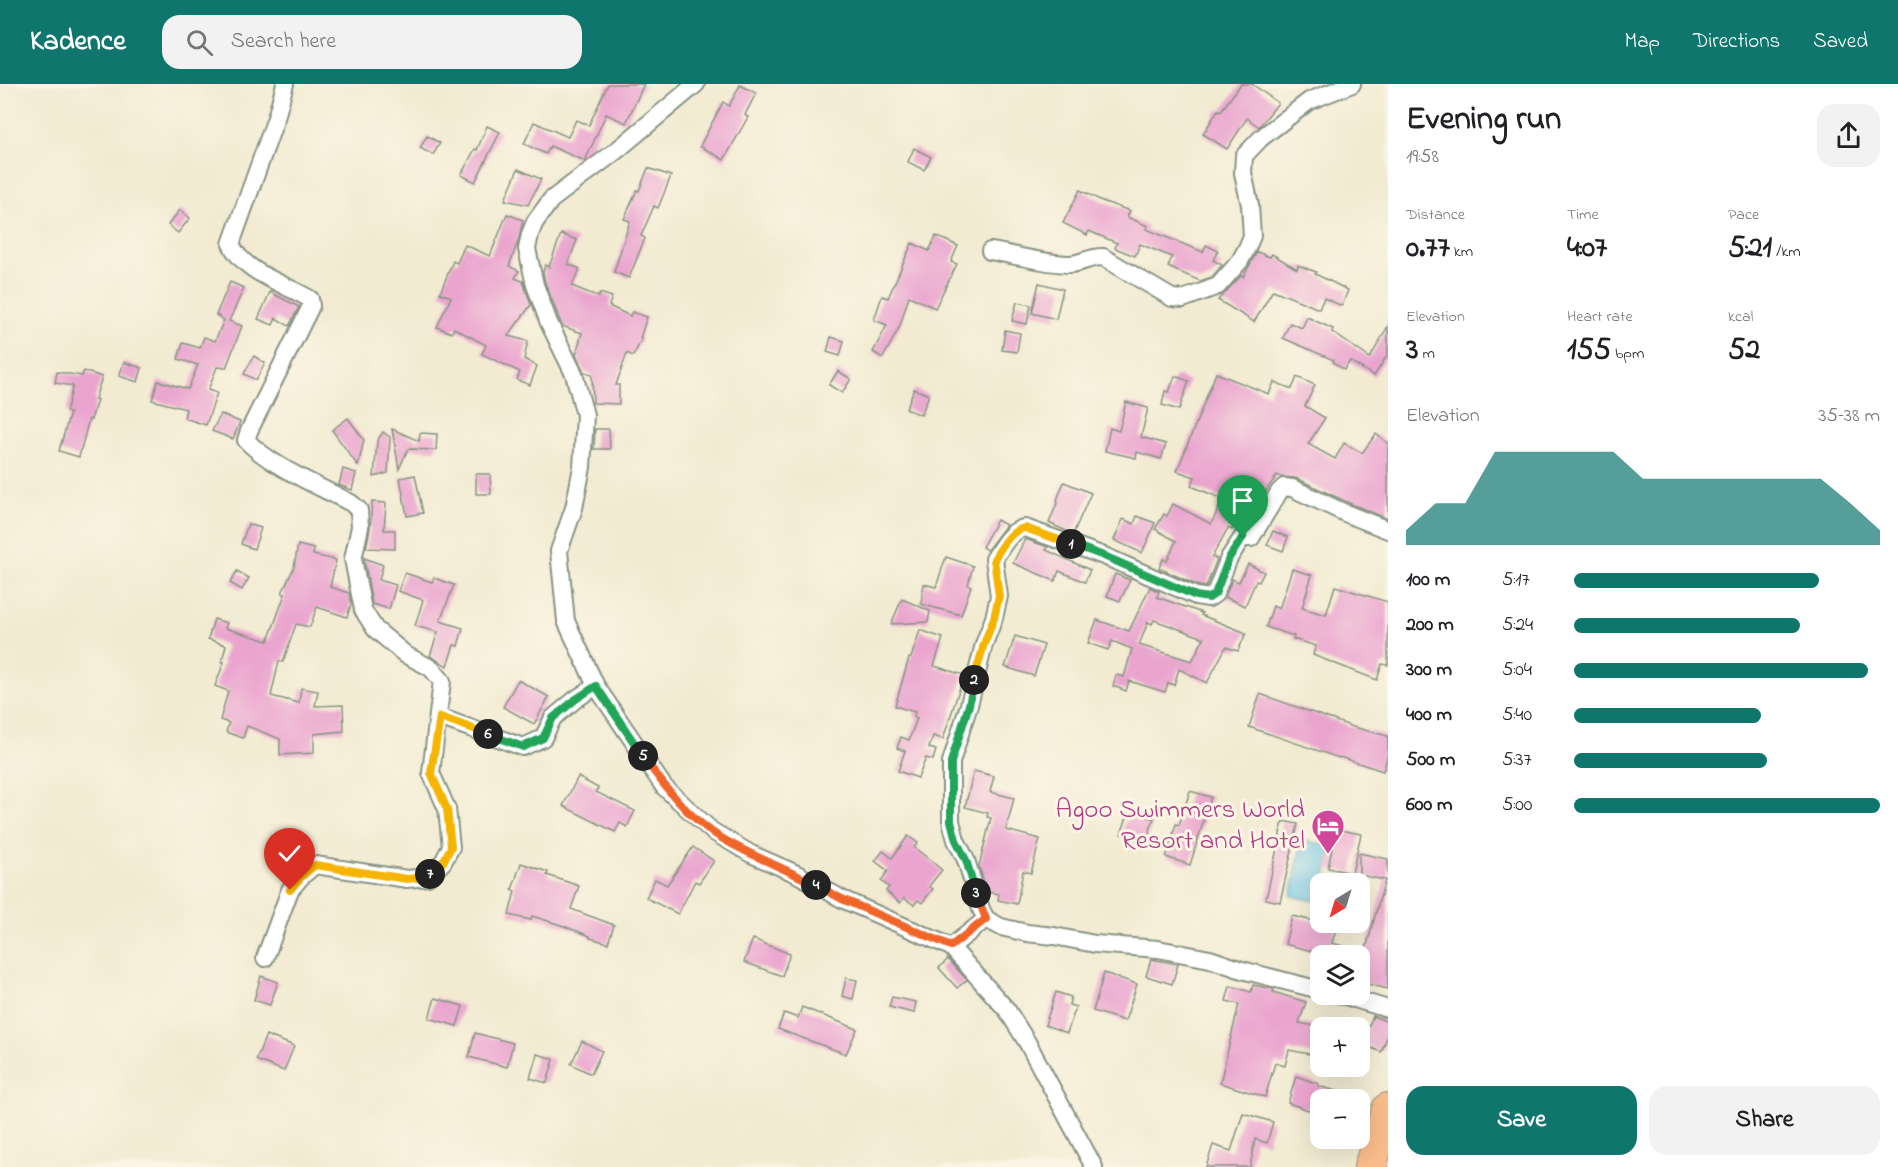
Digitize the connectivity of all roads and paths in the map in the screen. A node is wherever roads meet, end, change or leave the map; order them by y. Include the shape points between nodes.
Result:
1 (285, 84) edge
2 (696, 84) edge
3 (1352, 84) edge
4 (990, 251) dead end
5 (1388, 530) edge
6 (596, 686) junction
7 (440, 717) junction
8 (986, 919) junction
9 (951, 946) junction
10 (265, 958) dead end
11 (1310, 987) edge
12 (1370, 1004) edge
13 (1388, 1009) edge
14 (1388, 1109) edge
15 (1094, 1167) edge
16 (1370, 1167) edge

1 - 7 street via 231,244 237,256 250,267 310,299 311,306 246,440 263,455 359,510 360,527 353,559 363,610 375,629 406,655 431,668 442,681
2 - 6 street via 551,200 535,222 527,249 535,285 574,374 585,415 580,477 559,550 567,621
3 - 4 street via 1309,101 1244,156 1252,236 1240,261 1218,286 1172,298 1103,257 1063,263
5 - 8 street via 1284,487 1251,538 1242,538 1229,558 1215,594 1209,598 1104,556 1025,528 1017,529 994,559 999,596 951,762 951,821
6 - 7 street via 553,718 543,738 523,747
6 - 9 street via 664,787 712,831 842,899
7 - 10 street via 431,773 447,809 451,847 443,862 428,877 407,879 315,865 290,890
8 - 9 street
8 - 11 street via 1027,933 1210,959
9 - 15 street via 1007,1010
12 - 13 street
14 - 16 highway

